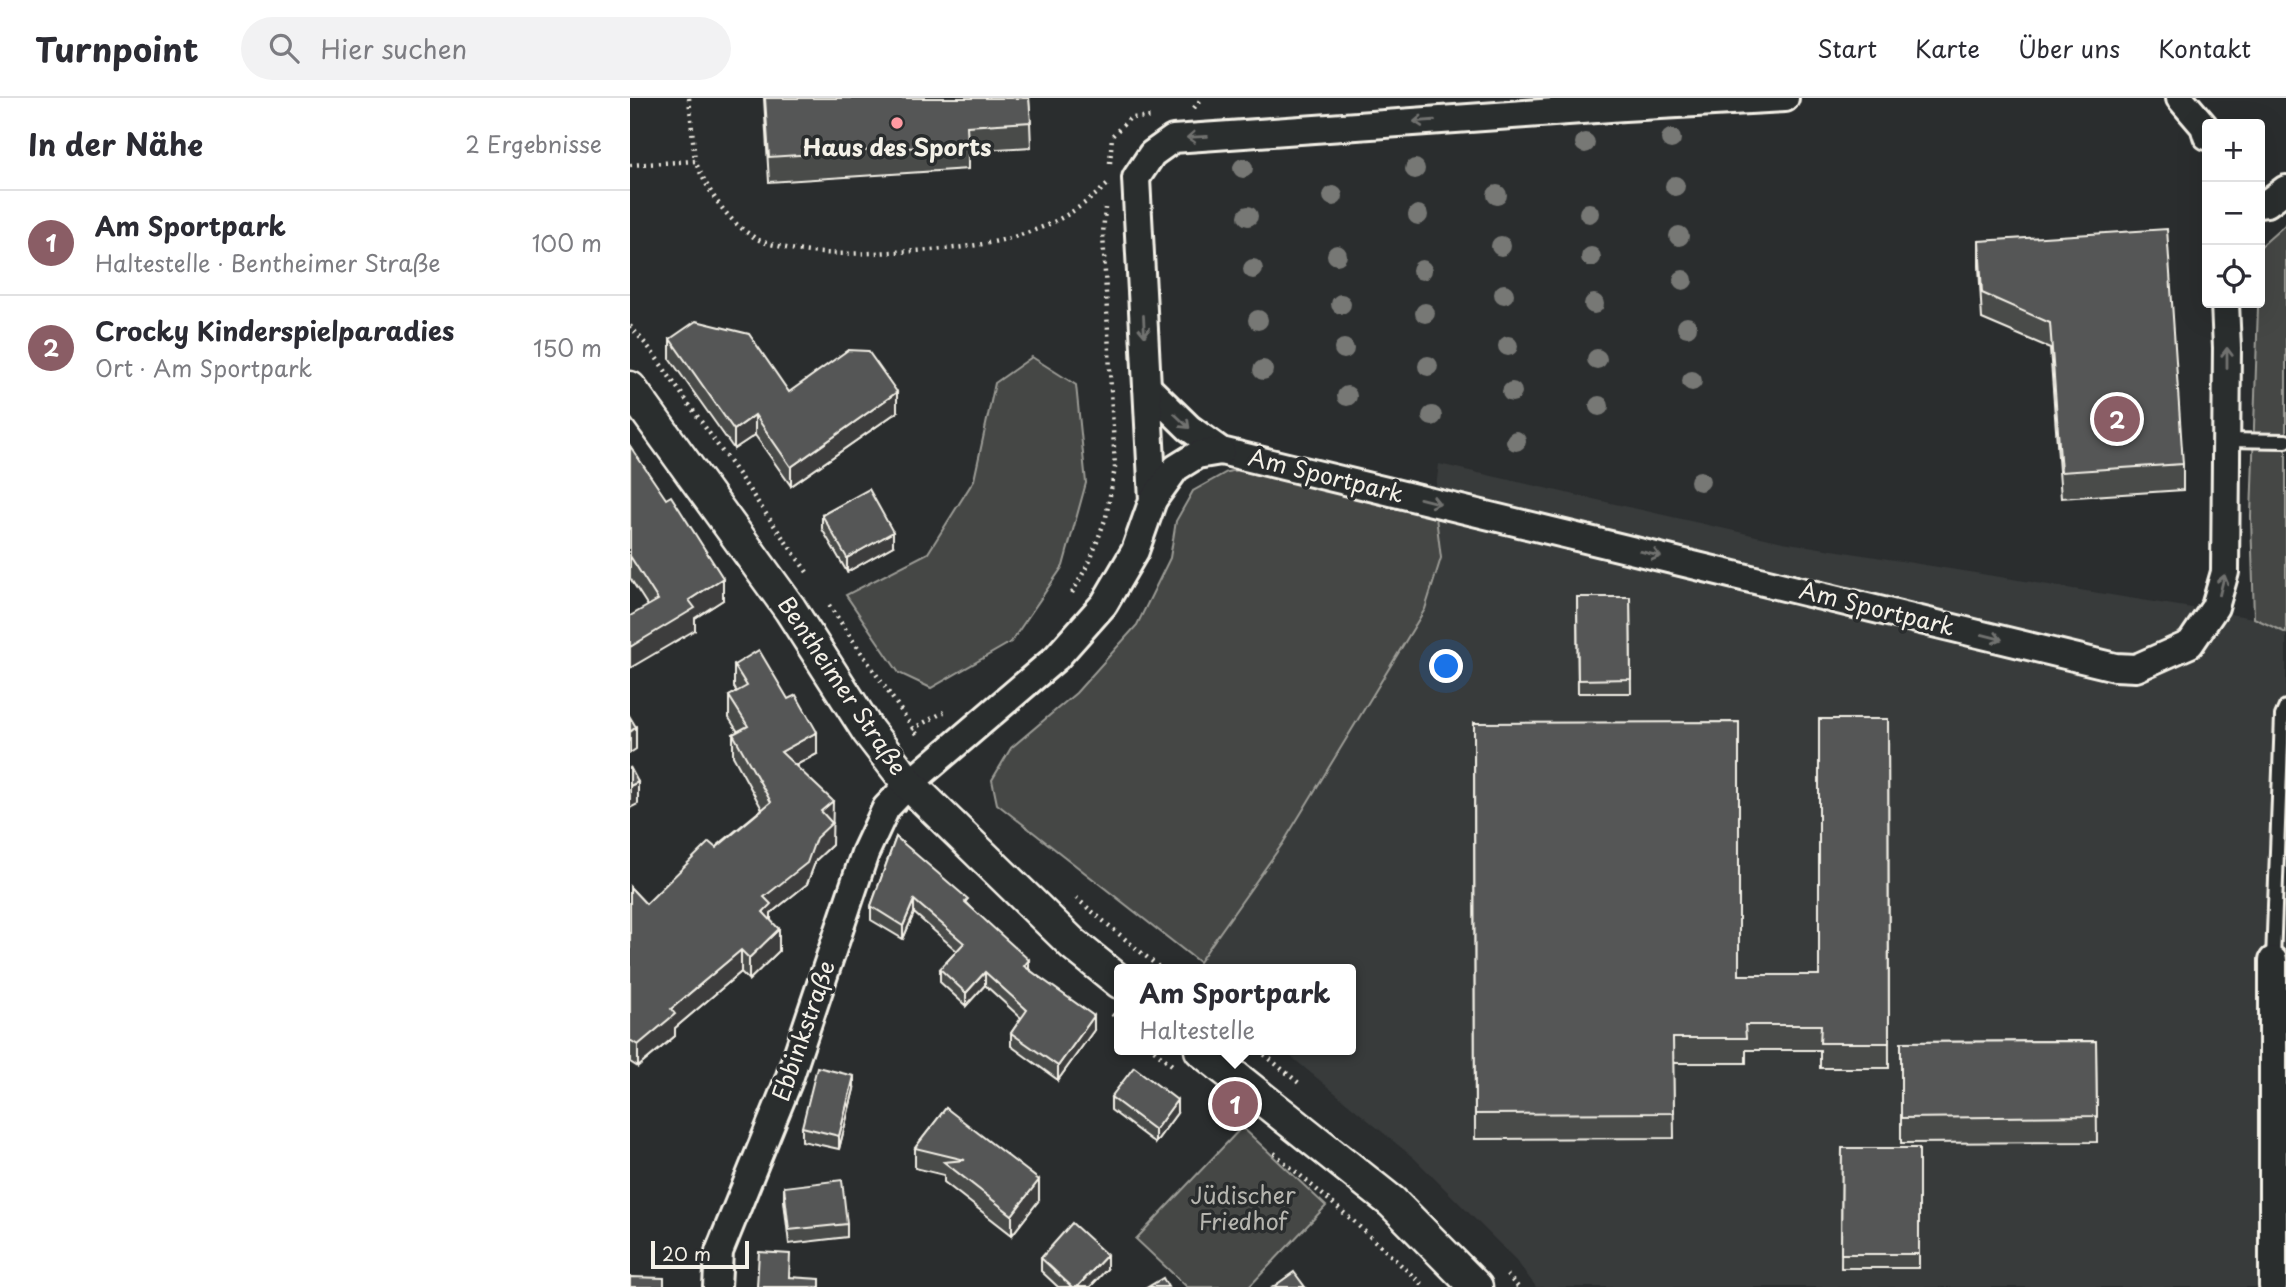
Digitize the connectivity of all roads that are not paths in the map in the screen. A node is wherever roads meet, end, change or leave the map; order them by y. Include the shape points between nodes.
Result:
1 (1785, 98) edge
2 (2180, 98) edge
3 (2202, 124) edge
4 (2286, 189) edge
5 (2265, 203) edge
6 (2225, 308) edge
7 (1147, 387) junction
8 (630, 388) edge
9 (2226, 440) junction
10 (2286, 441) edge
11 (1221, 451) junction
12 (1153, 500) junction
13 (2286, 707) edge
14 (909, 784) junction
15 (2273, 960) joint
16 (1114, 978) edge
17 (1207, 1055) edge
18 (717, 1287) edge
19 (1476, 1287) edge
20 (2273, 1287) edge

1 -> 7 street, Am Sportpark via 1173,139 1152,154 1136,178
2 - 3 street
4 - 5 street
9 -> 6 street, Am Sportpark
7 -> 11 street, Am Sportpark via 1189,428
7 - 12 street, Am Sportpark
8 - 14 street, Bentheimer Straße
9 - 10 lane
11 -> 9 street, Am Sportpark via 2115,667 2136,668 2190,644 2216,607 2225,572
11 - 12 street, Am Sportpark via 1197,455 1176,468
12 - 14 street, Am Sportpark via 1135,551 1104,604 1056,658
13 - 15 lane via 2282,716
14 - 16 street, Bentheimer Straße via 1073,944
14 - 18 street, Ebbinkstraße via 886,808 865,853 788,1082 719,1252
15 - 20 street
17 - 19 street via 1392,1202

